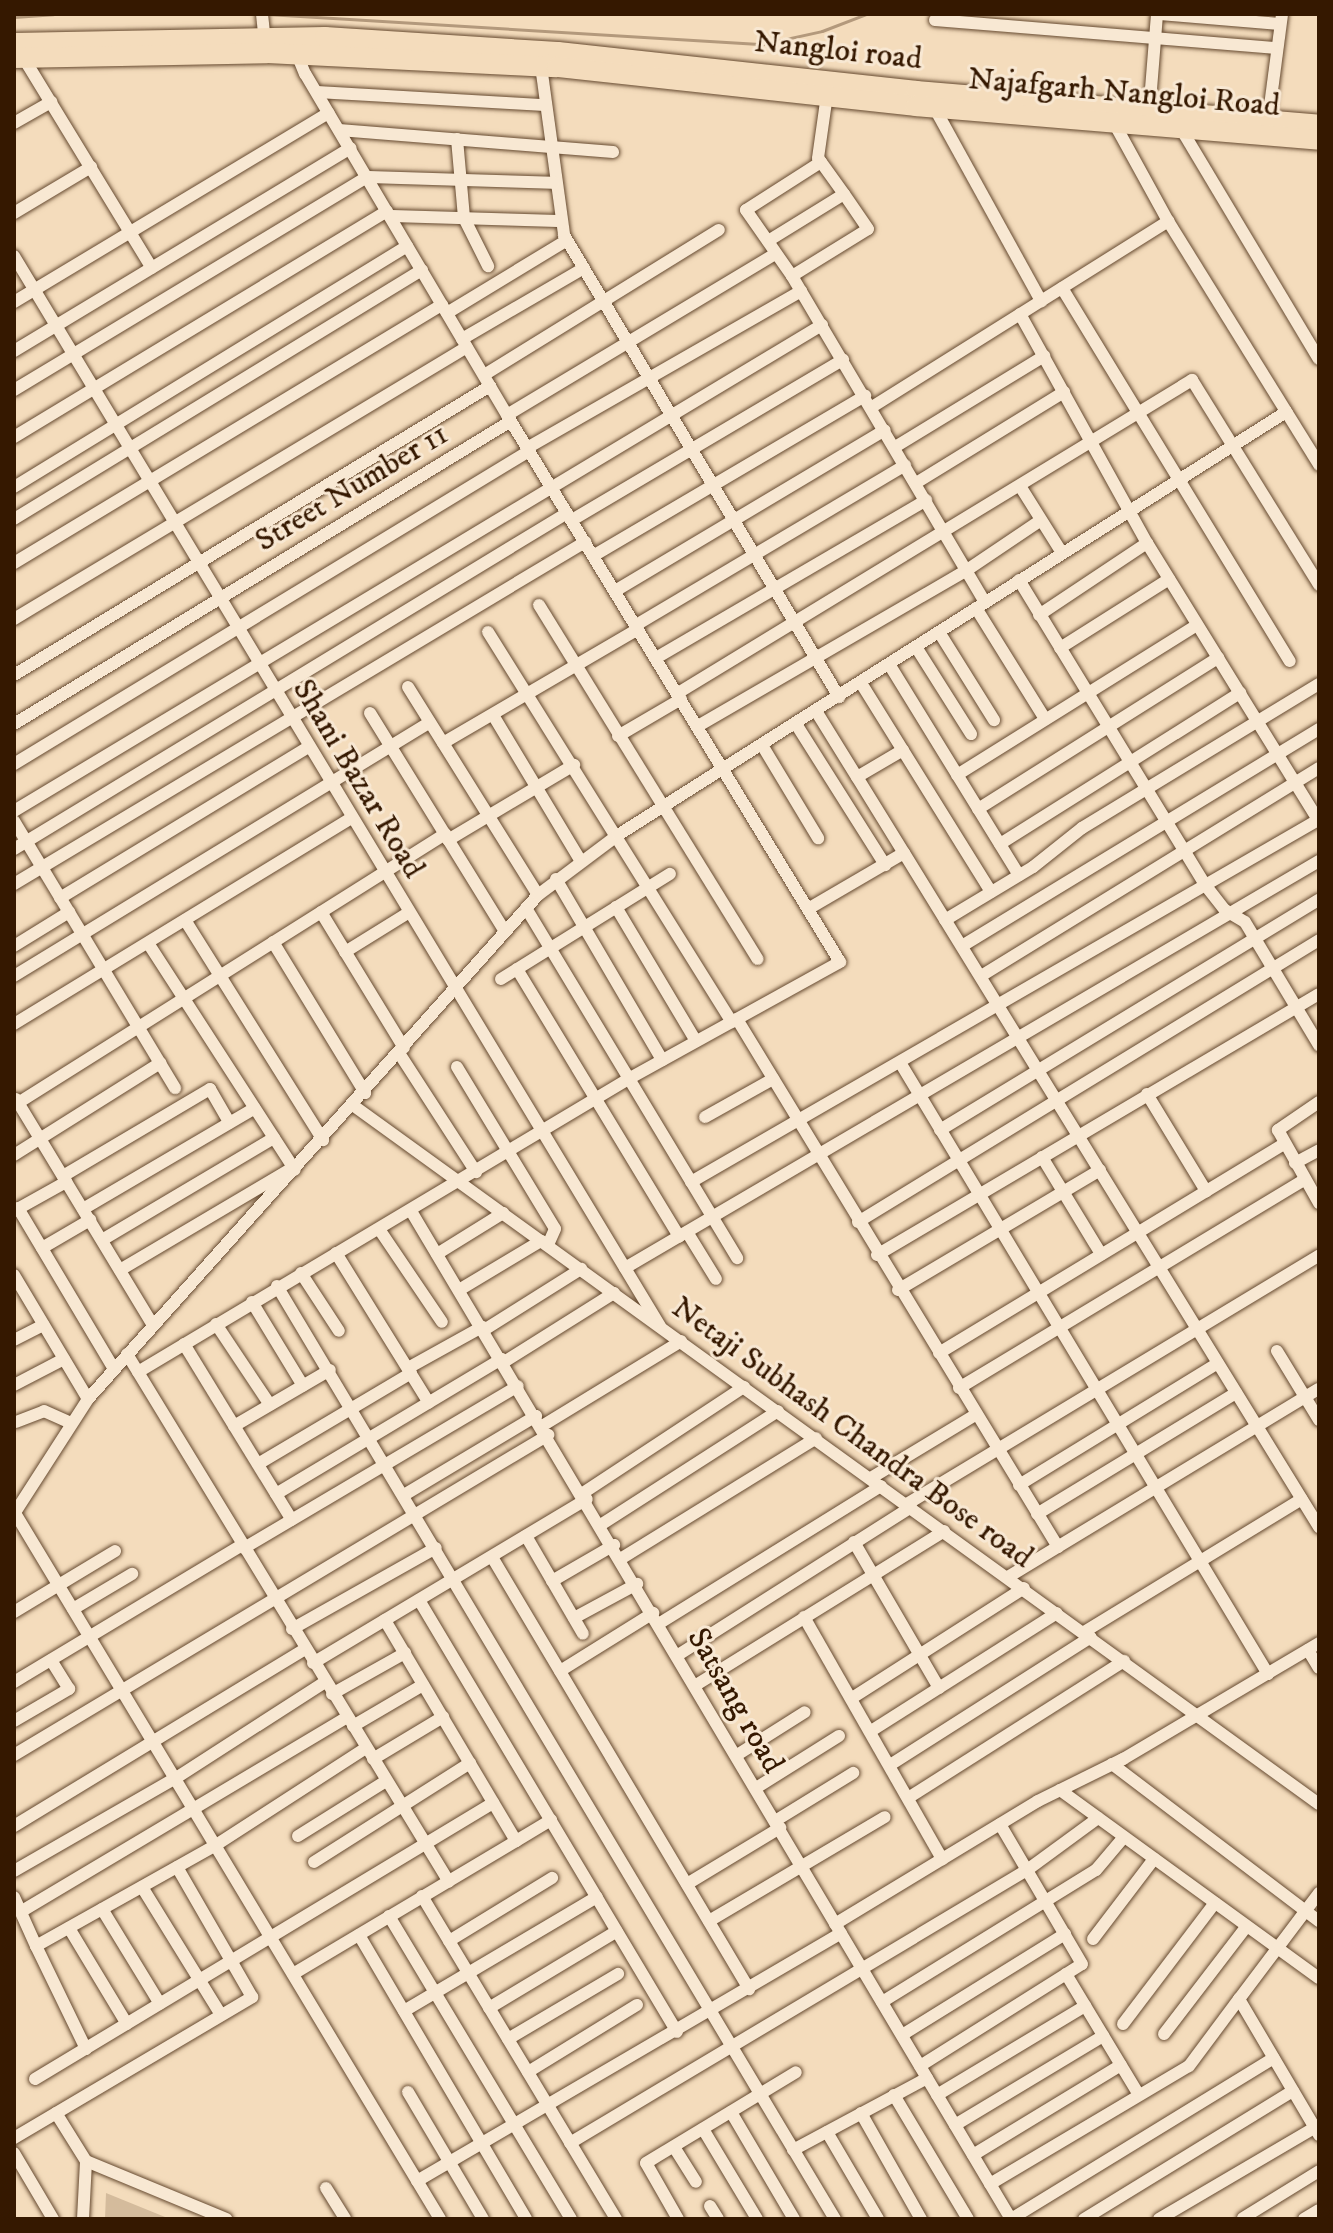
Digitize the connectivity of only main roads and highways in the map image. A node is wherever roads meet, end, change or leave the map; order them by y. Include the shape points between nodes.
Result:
1 (263, 24) edge
2 (295, 45) junction
3 (17, 53) edge
4 (1112, 113) junction
5 (1149, 117) junction
6 (1319, 125) edge
7 (1319, 140) edge

1 - 2 main road, Nangloi road
1 - 3 main road, Nangloi road
2 - 3 main road, Najafgarh Nangloi Road
2 - 4 main road, Najafgarh Nangloi Road via 934,107
2 - 4 main road, Nangloi road via 558,52
4 - 5 main road, Nangloi road
5 - 6 main road, Nangloi road
5 - 7 main road, Najafgarh Nangloi Road via 1180,127

